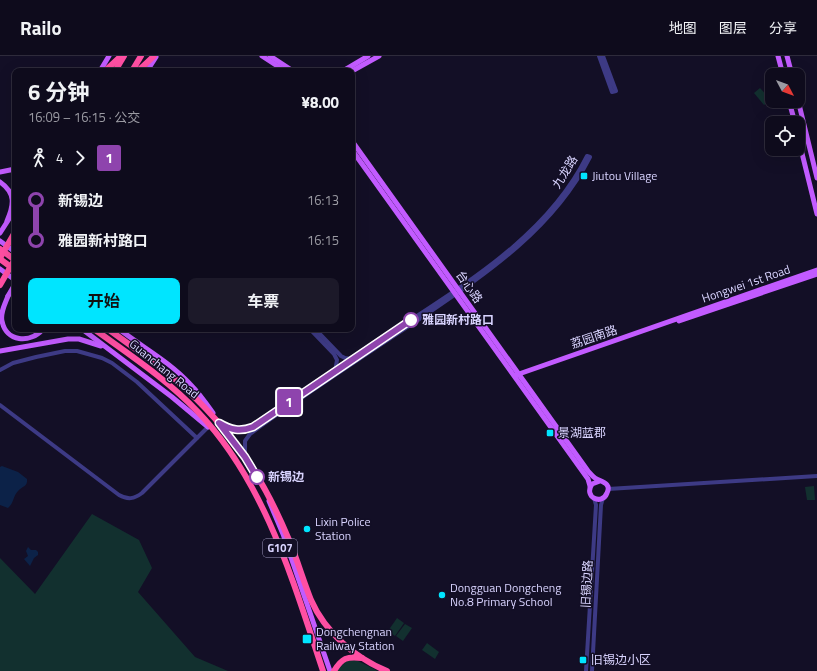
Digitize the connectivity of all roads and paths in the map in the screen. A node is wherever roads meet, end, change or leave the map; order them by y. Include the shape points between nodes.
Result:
1 (109, 56) edge
2 (121, 56) edge
3 (124, 56) edge
4 (141, 56) edge
5 (155, 56) edge
6 (262, 56) edge
7 (270, 56) edge
8 (368, 56) edge
9 (379, 56) edge
10 (599, 56) edge
11 (603, 56) edge
12 (778, 56) edge
13 (787, 56) edge
14 (102, 68) edge
15 (108, 68) edge
16 (117, 68) edge
17 (134, 68) edge
18 (141, 68) edge
19 (149, 68) edge
20 (280, 68) edge
21 (288, 68) edge
22 (348, 68) edge
23 (781, 68) edge
24 (790, 68) edge
25 (355, 70) edge
26 (800, 108) edge
27 (355, 145) edge
28 (355, 154) edge
29 (803, 156) edge
30 (12, 170) edge
31 (0, 172) edge
32 (817, 178) edge
33 (0, 182) edge
34 (12, 213) edge
35 (817, 214) edge
36 (7, 221) junction
37 (0, 233) edge
38 (12, 237) edge
39 (0, 241) edge
40 (0, 249) edge
41 (12, 250) edge
42 (0, 258) edge
43 (12, 258) edge
44 (12, 265) edge
45 (817, 265) edge
46 (12, 268) edge
47 (0, 269) edge
48 (817, 270) edge
49 (806, 275) junction
50 (817, 275) edge
51 (12, 278) edge
52 (0, 285) edge
53 (12, 289) edge
54 (456, 292) junction
55 (8, 296) junction
56 (0, 310) edge
57 (681, 319) joint
58 (40, 332) edge
59 (86, 332) edge
60 (98, 332) edge
61 (112, 332) edge
62 (124, 332) edge
63 (313, 332) edge
64 (318, 332) edge
65 (0, 351) edge
66 (111, 351) junction
67 (352, 360) junction
68 (0, 370) edge
69 (336, 371) junction
70 (517, 376) junction
71 (0, 405) edge
72 (219, 423) junction
73 (208, 427) junction
74 (218, 435) junction
75 (197, 438) junction
76 (245, 457) junction
77 (817, 476) edge
78 (600, 481) junction
79 (590, 486) junction
80 (265, 488) junction
81 (608, 489) junction
82 (594, 498) junction
83 (603, 498) junction
84 (363, 658) junction
85 (371, 663) junction
86 (323, 671) edge
87 (330, 671) edge
88 (334, 671) edge
89 (380, 671) edge
90 (387, 671) edge
91 (586, 671) edge
92 (592, 671) edge

1 - 14 main road
2 - 15 highway
3 - 16 highway
4 - 17 highway
5 - 18 highway
5 - 19 main road
6 - 20 main road
7 - 21 main road
8 - 22 main road
9 - 25 main road
10 - 11 street via 614,92
12 - 23 main road
13 - 24 main road
26 - 32 main road
27 - 54 main road, 台心路
28 - 54 main road, 台心路
29 - 35 main road
30 - 31 main road
33 - 36 main road via 12,197 12,209
34 - 36 main road
36 - 37 main road
38 - 42 highway, bridge
39 - 41 main road
40 - 43 highway
42 - 46 highway
44 - 52 highway, bridge
45 - 49 main road
47 - 51 main road
48 - 49 main road, Hongwei 1st Road
49 - 50 main road
49 - 57 main road, Hongwei 1st Road
53 - 55 main road, bridge
54 - 54 street, 九龙路 via 504,258 536,229 566,196 590,157 587,156 564,194 522,239
54 - 67 street, 九龙路
54 - 70 main road, 台心路
54 - 76 street, 九龙路 via 250,434 245,441
55 - 56 main road
55 - 58 main road via 2,317 3,326 9,333 17,338 28,339
57 - 70 main road, 荔园南路
59 - 66 main road
60 - 74 highway, Guanchang Road / G107 via 170,386
61 - 72 highway, Guanchang Road / G107 via 176,380
62 - 72 main road via 190,383
63 - 69 street via 334,354 337,360
64 - 67 street via 341,356
65 - 66 main road via 74,339 96,344
66 - 73 main road
67 - 69 street, 九龙路
68 - 75 street via 13,363 65,351 77,351 102,358 112,362 137,382
69 - 72 street, 九龙路 via 253,427 238,431
70 - 78 main road, 台心路 via 588,471
70 - 79 main road, 台心路 via 588,479
71 - 75 street via 126,498 132,499 142,493
72 - 76 highway, Guanchang Road / G107
73 - 74 main road
73 - 75 street
74 - 86 highway, Guanchang Road / G107 via 236,461 270,523
76 - 80 highway, Guanchang Road / G107
77 - 81 street
78 - 79 main road
78 - 81 main road via 606,483
79 - 82 main road
80 - 84 highway, Guanchang Road / G107 via 275,505 318,612 342,643
80 - 87 main road, Guanchang Road
81 - 83 main road via 607,495
82 - 83 main road
82 - 91 street, 旧锡边路 via 596,505
83 - 92 street, 旧锡边路
84 - 85 highway, Guanchang Road / G107
84 - 88 highway via 350,656 340,662
85 - 89 highway
85 - 90 highway, G107

